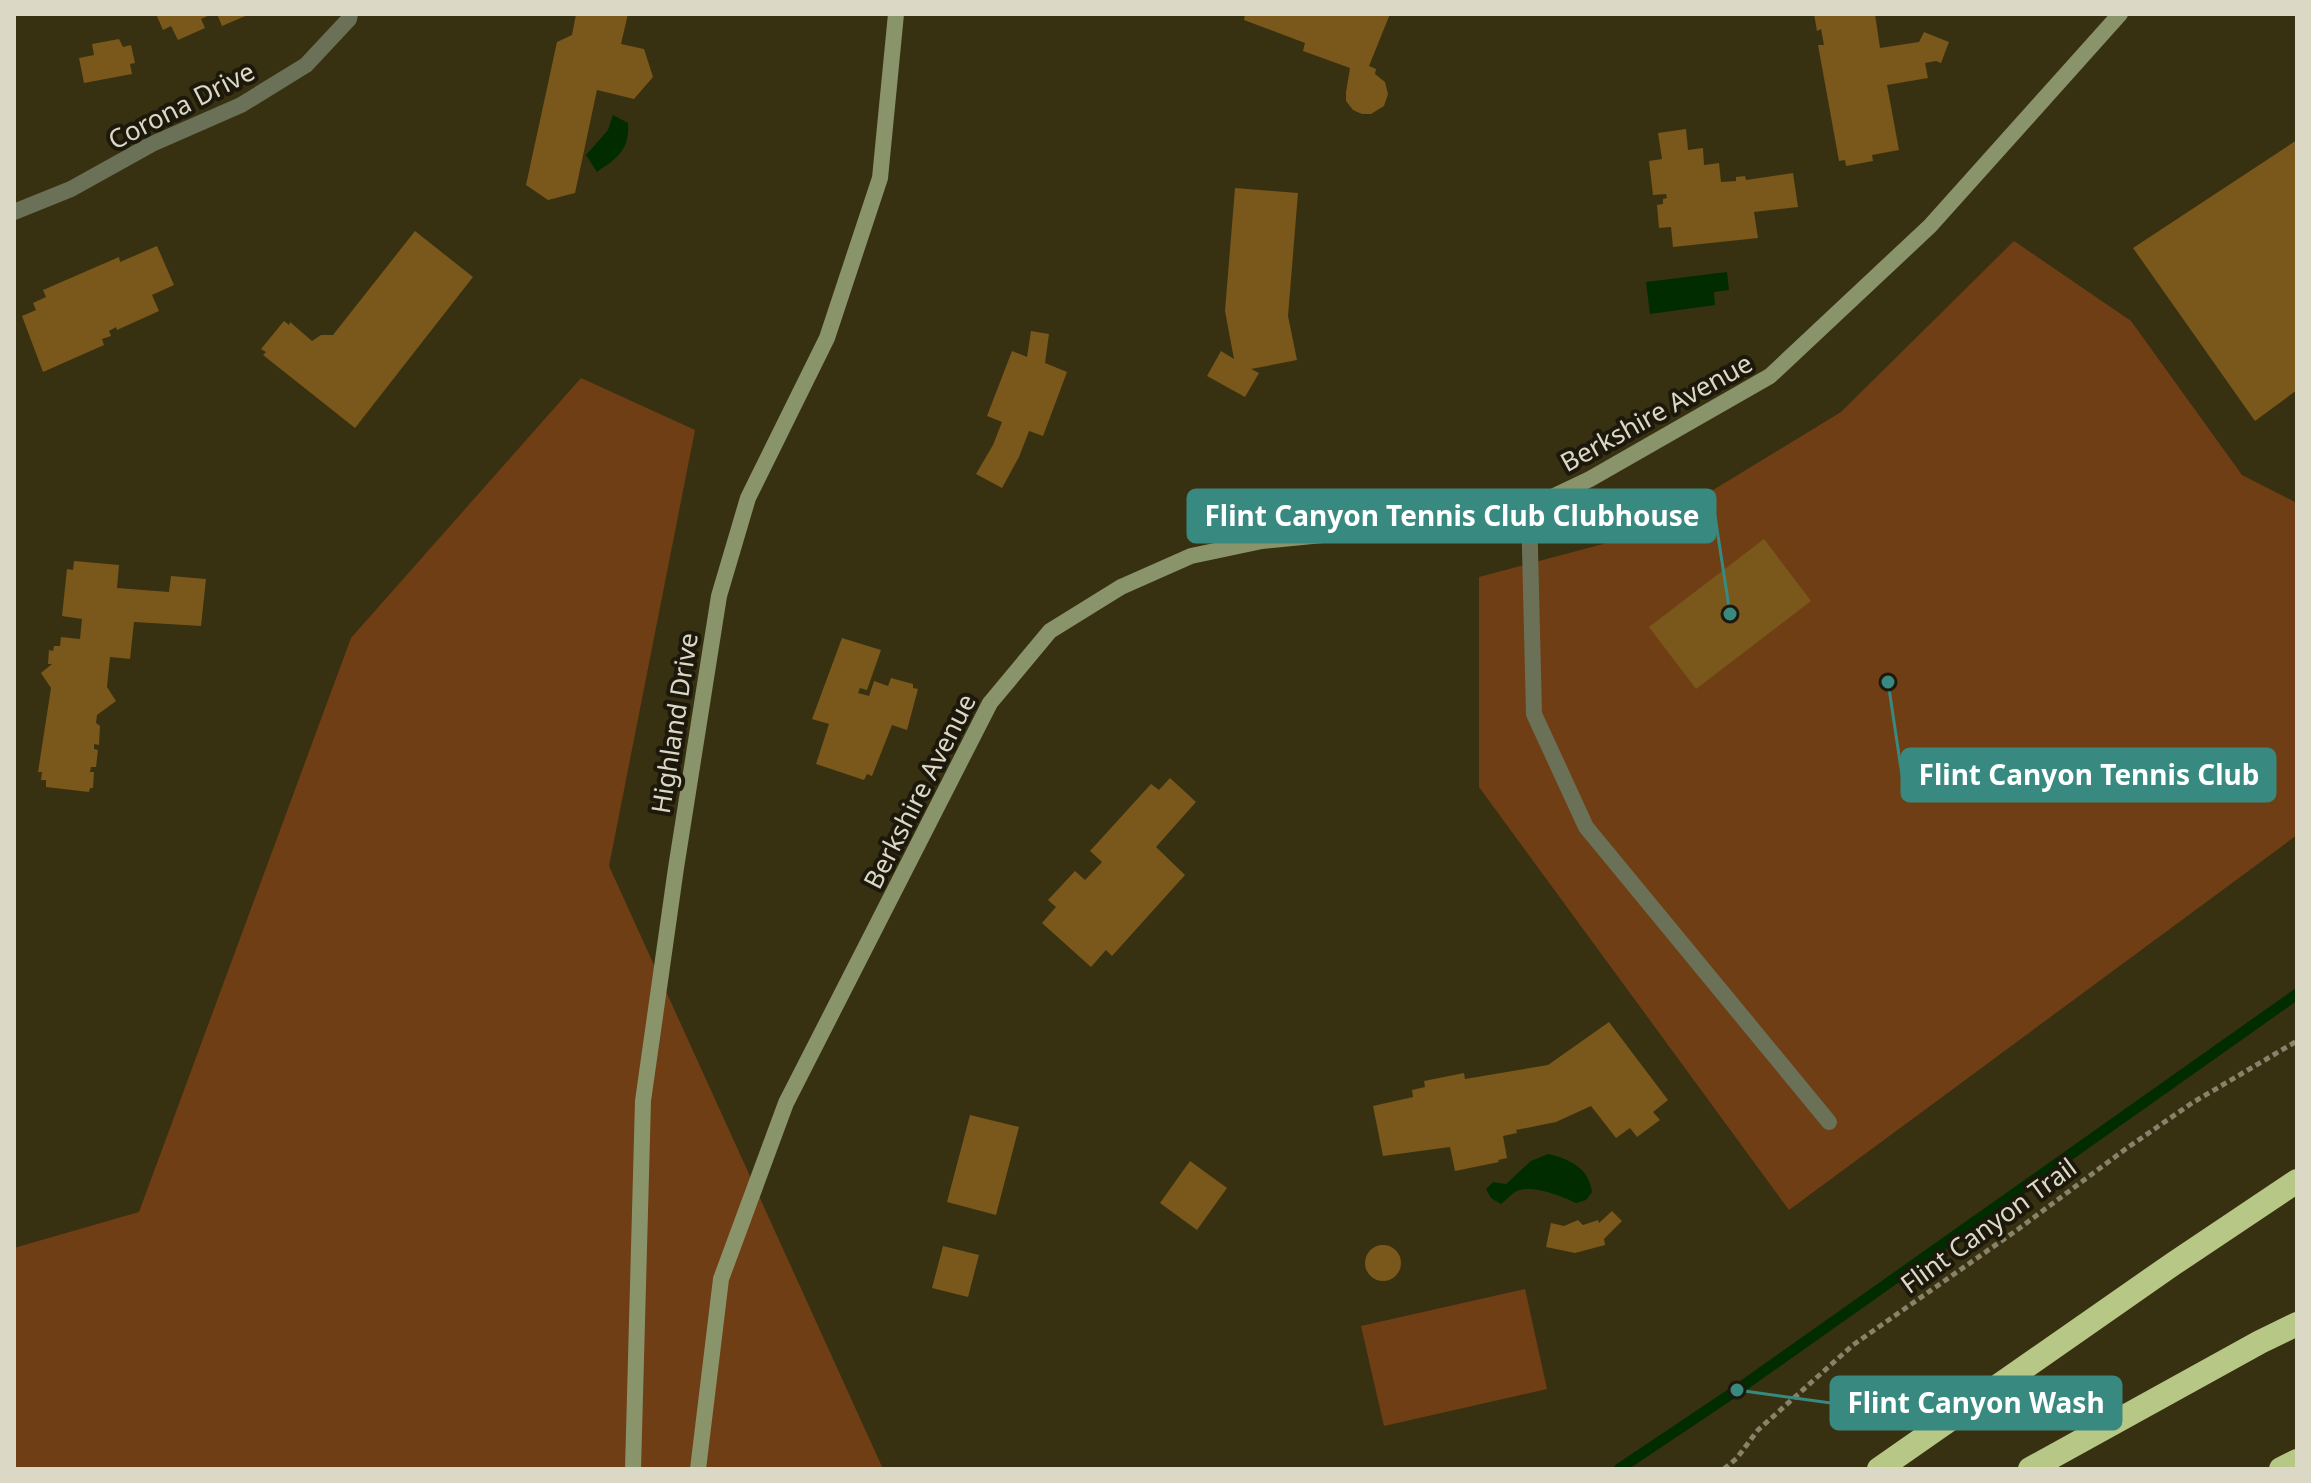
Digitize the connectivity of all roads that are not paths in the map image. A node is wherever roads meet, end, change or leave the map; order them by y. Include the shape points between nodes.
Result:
1 (350, 14) edge
2 (896, 14) edge
3 (2120, 14) edge
4 (14, 212) edge
5 (1529, 508) junction
6 (1829, 1122) dead end
7 (2297, 1181) edge
8 (2297, 1324) edge
9 (2297, 1461) edge
10 (633, 1469) edge
11 (698, 1469) edge
12 (1879, 1469) edge
13 (2030, 1469) edge
14 (2281, 1469) edge

1 - 4 street, Corona Drive via 306,65 241,105
2 - 10 street, Highland Drive via 880,178 827,338 748,498 719,596 643,1101
3 - 5 street, Berkshire Avenue via 1930,226 1770,376
5 - 6 street via 1534,714 1586,827
5 - 11 street, Berkshire Avenue via 1262,541 1191,556 1121,587 1050,631 990,703 786,1103 721,1279
7 - 12 highway
8 - 13 highway
9 - 14 highway

